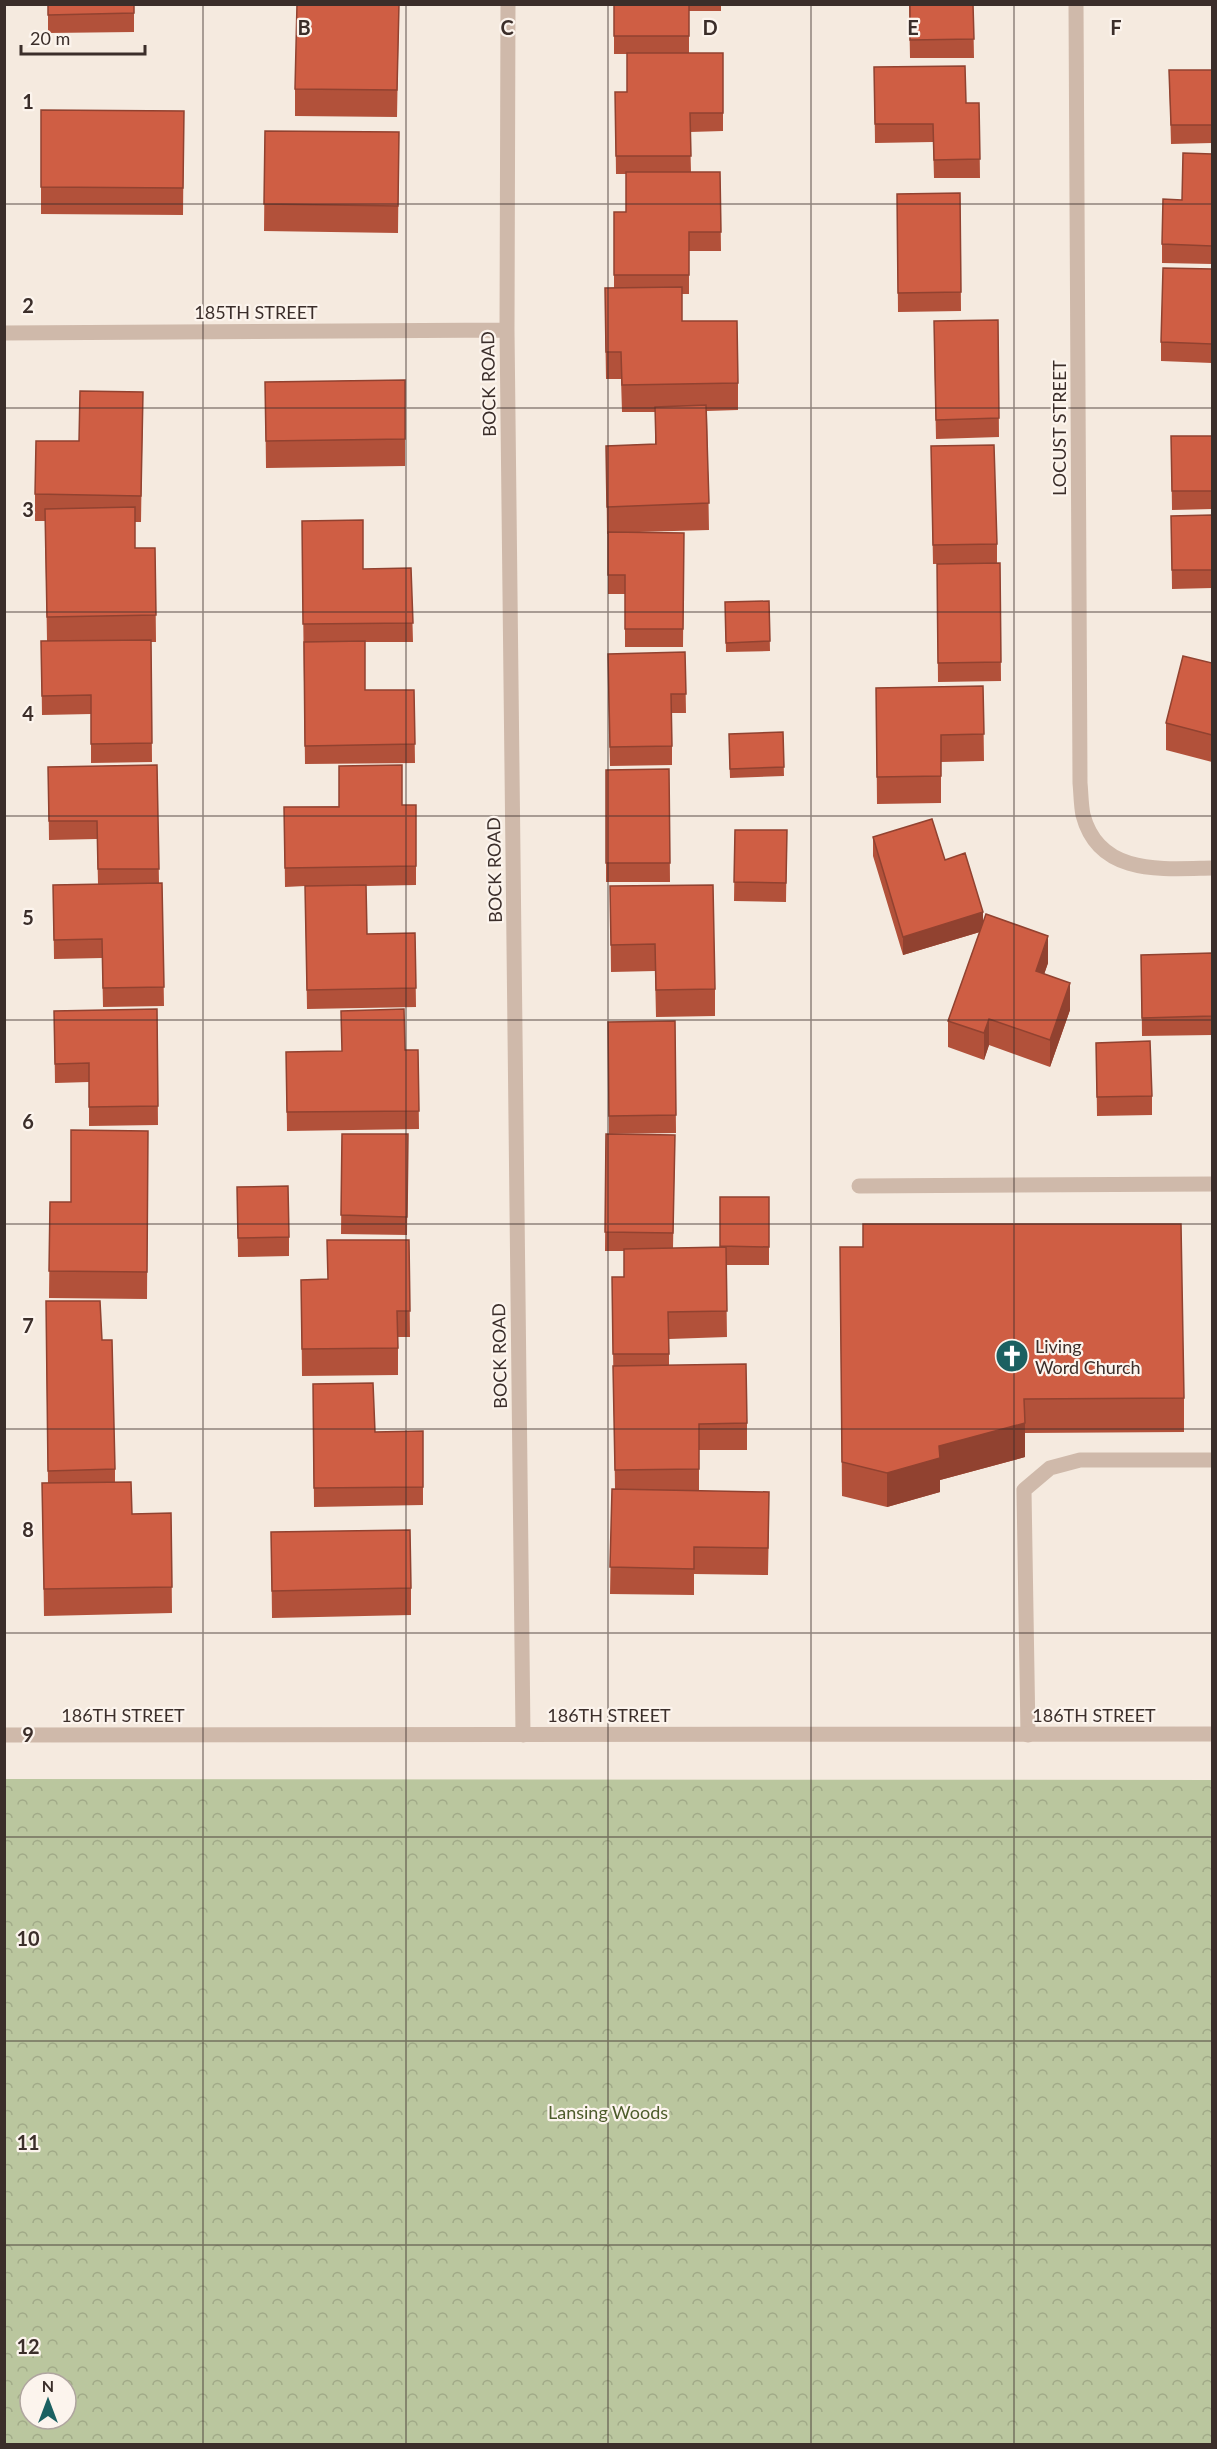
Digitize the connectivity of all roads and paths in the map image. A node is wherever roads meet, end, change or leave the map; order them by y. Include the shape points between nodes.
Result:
1 (507, 4) edge
2 (1076, 4) edge
3 (507, 330) junction
4 (4, 333) edge
5 (1212, 868) edge
6 (1212, 1184) edge
7 (859, 1185) dead end
8 (1212, 1461) edge
9 (1212, 1734) edge
10 (4, 1735) edge
11 (523, 1735) junction
12 (1028, 1735) junction

1 - 3 street, BOCK ROAD
2 - 5 street, LOCUST STREET via 1080,783 1084,816 1099,848 1123,863 1155,868
3 - 4 street, 185TH STREET
3 - 11 street, BOCK ROAD
6 - 7 street
8 - 12 street via 1080,1460 1050,1468 1024,1490
9 - 12 street, 186TH STREET
10 - 11 street, 186TH STREET
11 - 12 street, 186TH STREET

